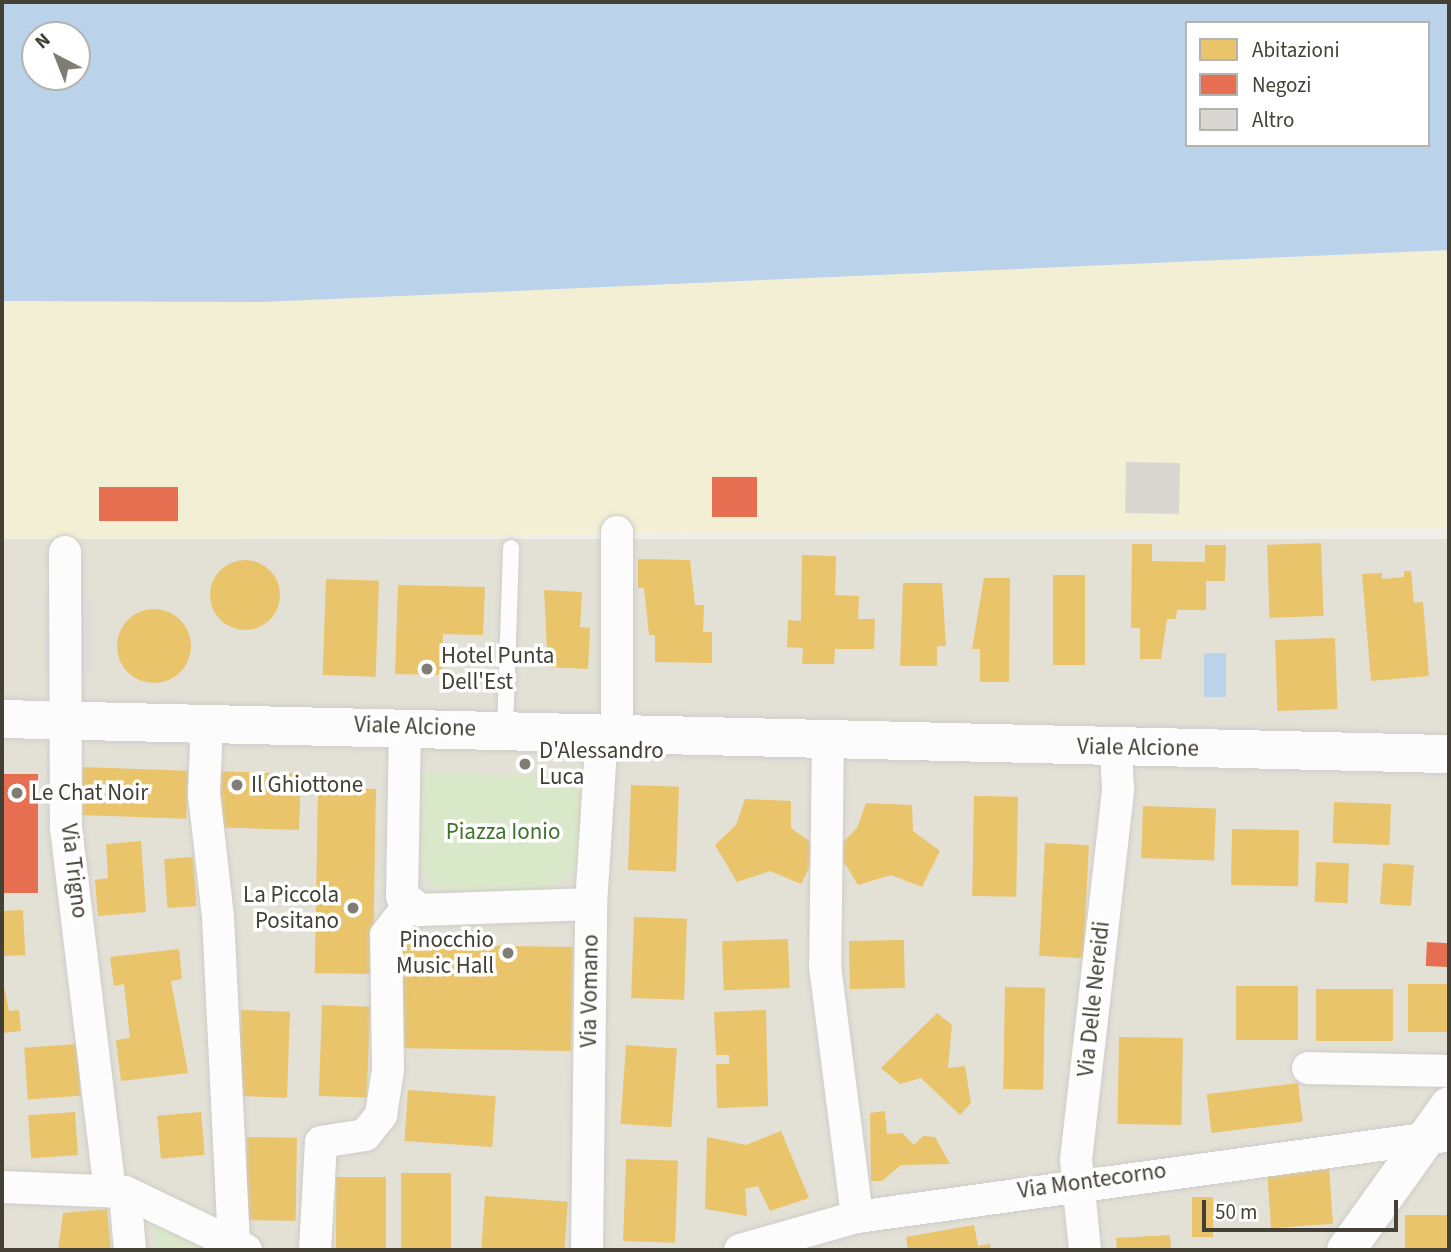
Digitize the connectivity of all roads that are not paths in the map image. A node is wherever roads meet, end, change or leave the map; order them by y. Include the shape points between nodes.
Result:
1 (617, 533) dead end
2 (510, 548) dead end
3 (65, 552) dead end
4 (2, 719) edge
5 (67, 721) junction
6 (207, 723) junction
7 (405, 727) junction
8 (505, 730) junction
9 (610, 733) junction
10 (828, 736) junction
11 (1116, 748) junction
12 (1449, 754) edge
13 (411, 903) junction
14 (591, 904) junction
15 (1308, 1068) dead end
16 (1449, 1071) edge
17 (1443, 1126) edge
18 (1076, 1182) junction
19 (2, 1187) edge
20 (117, 1190) junction
21 (857, 1217) junction
22 (240, 1247) edge
23 (130, 1250) edge
24 (315, 1250) edge
25 (587, 1250) edge
26 (740, 1250) edge
27 (1085, 1250) edge
28 (1346, 1250) edge

1 - 9 street, Via Vomano
2 - 8 lane
3 - 5 street, Via Trigno
4 - 5 street, Viale Alcione
5 - 6 street, Viale Alcione
5 - 20 street, Via Trigno via 66,828
6 - 7 street, Viale Alcione
6 - 22 street via 204,794 218,917
7 - 8 street, Viale Alcione
7 - 13 street via 402,895
8 - 9 street, Viale Alcione
9 - 10 street, Viale Alcione
9 - 14 street, Via Vomano
10 - 11 street, Viale Alcione
10 - 21 street via 825,966
11 - 12 street, Viale Alcione
11 - 18 street, Via Delle Nereidi via 1118,789
13 - 14 street via 420,910
13 - 24 street via 386,935 388,1070 381,1115 365,1135 321,1142
14 - 25 street, Via Vomano
15 - 16 street
17 - 18 street, Via Montecorno
17 - 28 street
18 - 21 street, Via Montecorno
18 - 27 street, Via Delle Nereidi
19 - 20 street
20 - 22 street
20 - 23 street, Via Trigno
21 - 26 street, Via Montecorno

